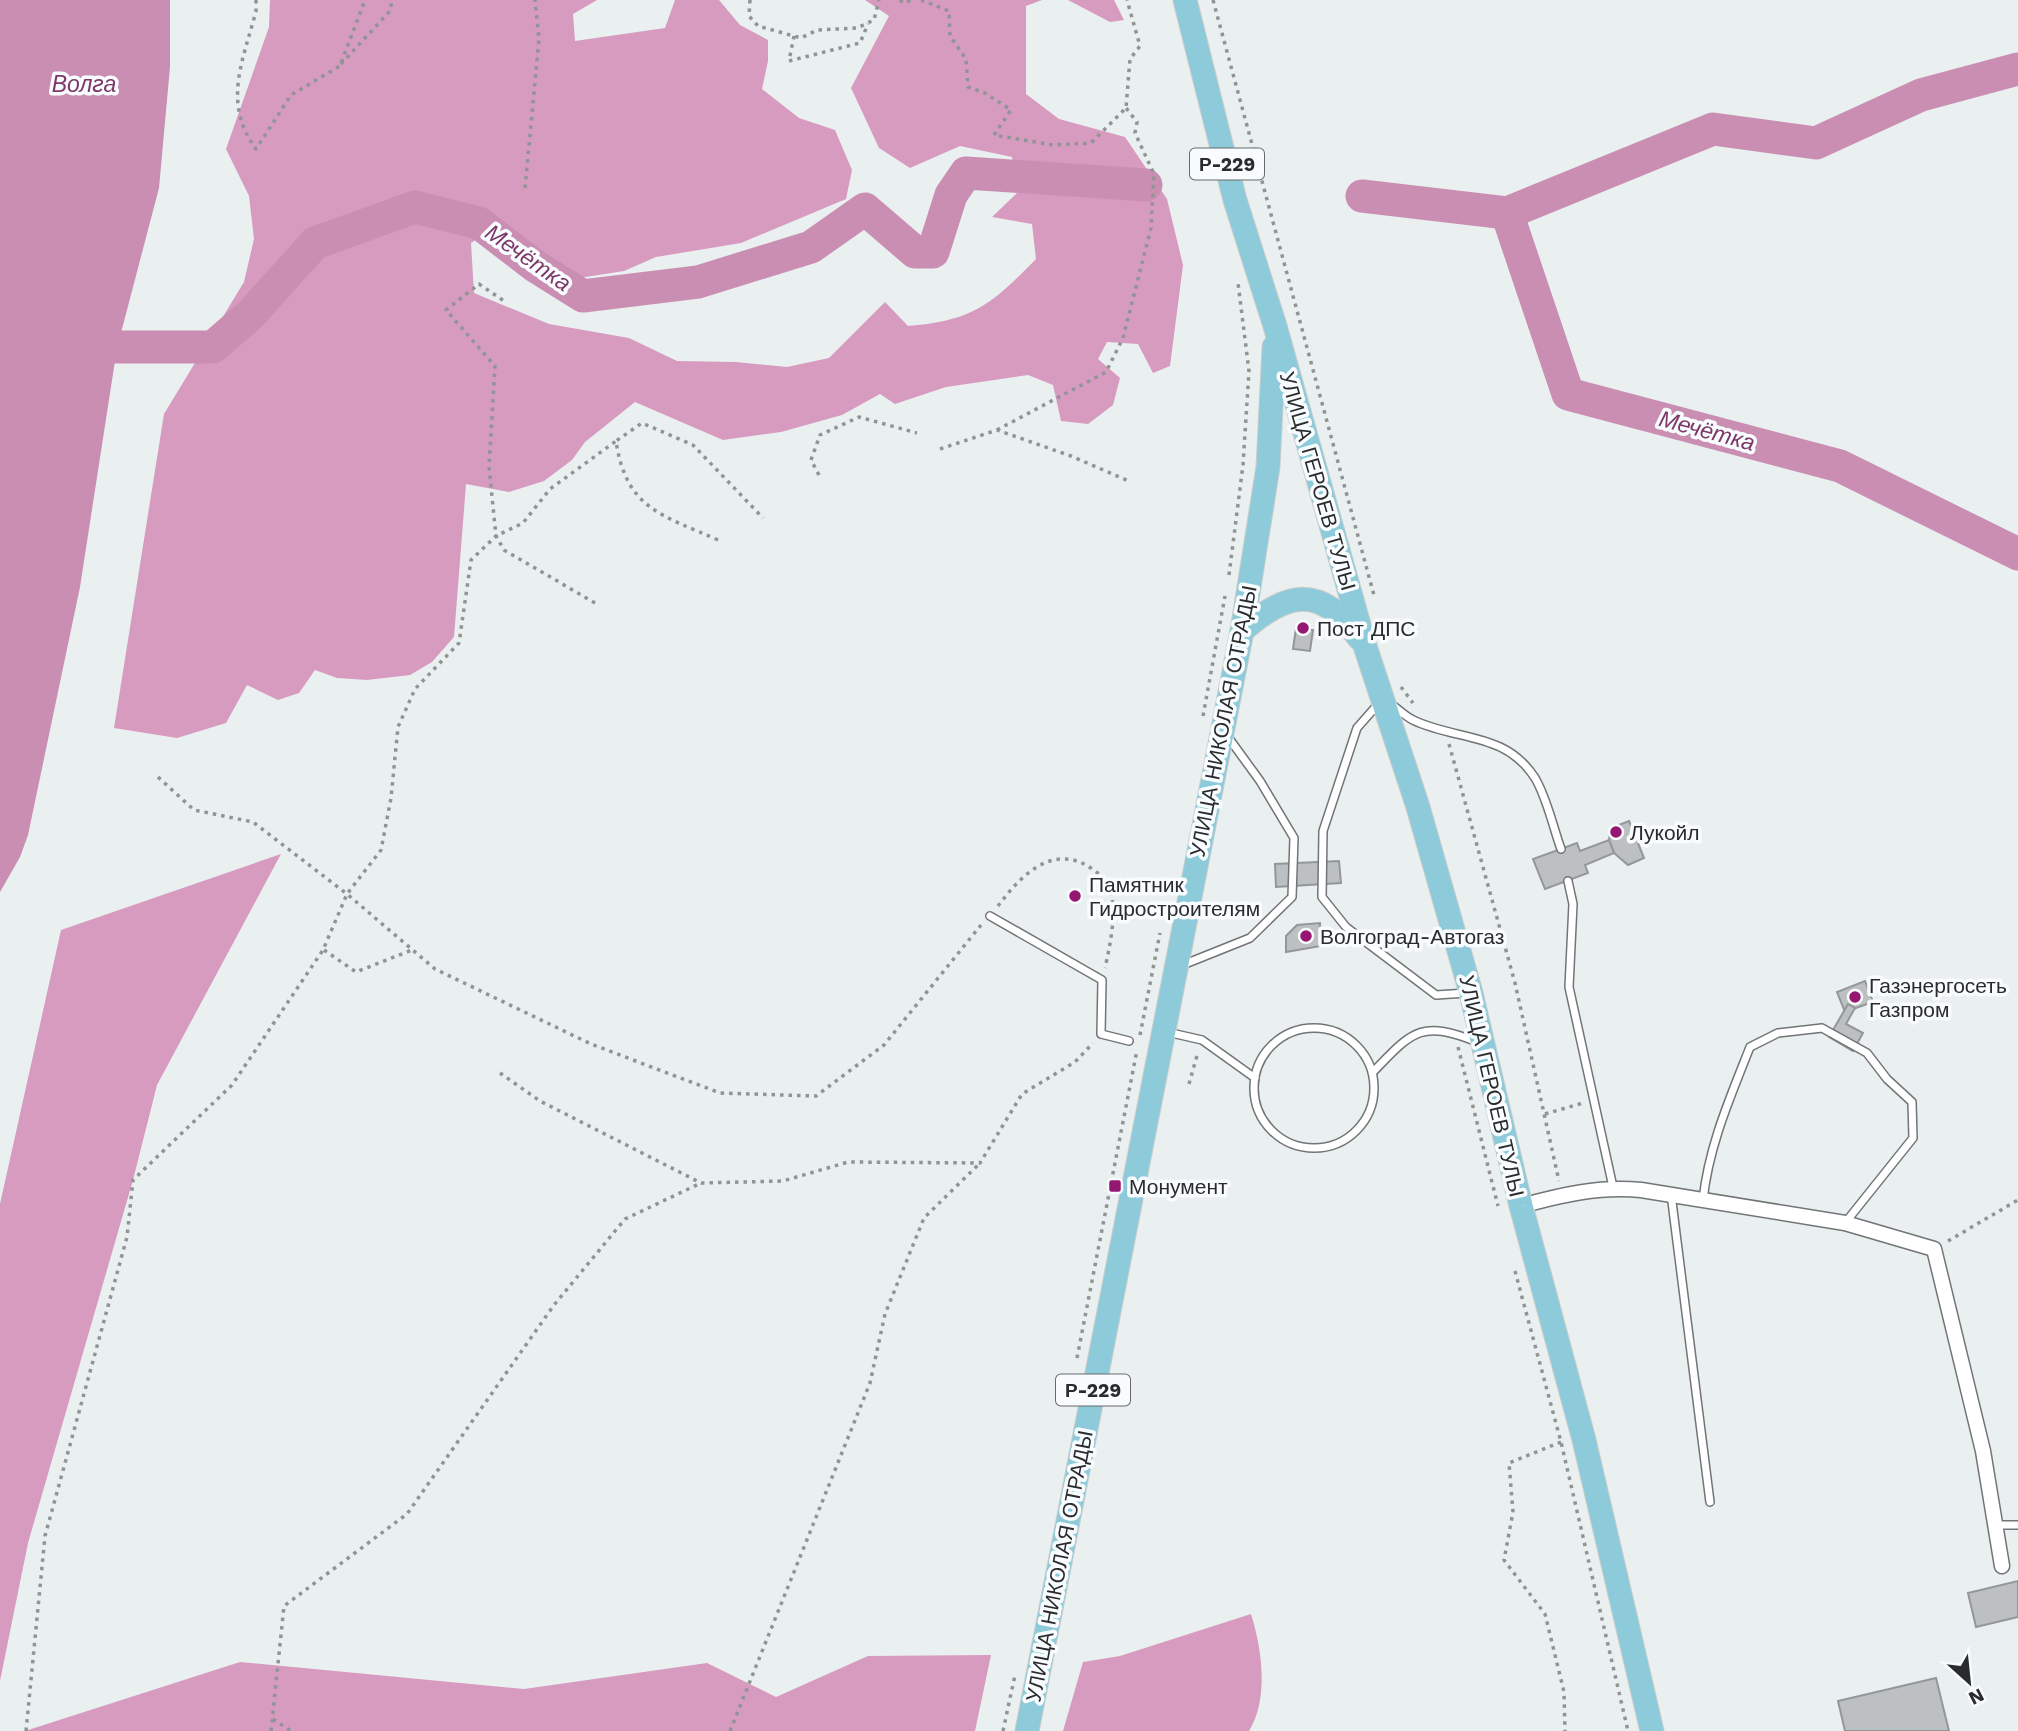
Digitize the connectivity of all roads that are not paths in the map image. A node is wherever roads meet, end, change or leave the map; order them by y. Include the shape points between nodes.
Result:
1 (1185, 0) edge
2 (1199, 0) edge
3 (1275, 326) junction
4 (1242, 631) junction
5 (1365, 646) junction
6 (1383, 698) junction
7 (1212, 730) junction
8 (1560, 849) dead end
9 (1568, 881) dead end
10 (990, 916) road end
11 (1173, 969) junction
12 (1471, 993) junction
13 (1163, 1031) junction
14 (1129, 1041) dead end
15 (1483, 1045) junction
16 (1373, 1072) junction
17 (1255, 1078) junction
18 (1613, 1187) junction
19 (1671, 1194) junction
20 (1703, 1200) junction
21 (1510, 1207) junction
22 (1845, 1223) junction
23 (1710, 1502) dead end
24 (1993, 1525) junction
25 (2018, 1525) edge
26 (2002, 1566) dead end
27 (1027, 1731) edge
28 (1652, 1731) edge

1 - 3 main road, УЛИЦА НИКОЛАЯ ОТРАДЫ / Р-229 via 1236,200
2 - 3 main road, УЛИЦА НИКОЛАЯ ОТРАДЫ / Р-229
3 - 4 main road, УЛИЦА НИКОЛАЯ ОТРАДЫ / Р-229 via 1268,467
3 - 5 main road, УЛИЦА ГЕРОЕВ ТУЛЫ
4 - 5 main road via 1273,606 1301,598 1331,607
4 - 7 main road, УЛИЦА НИКОЛАЯ ОТРАДЫ / Р-229
5 - 6 main road, УЛИЦА ГЕРОЕВ ТУЛЫ
6 - 8 lane via 1411,719 1446,732 1480,737 1514,755 1535,779
6 - 12 main road, УЛИЦА ГЕРОЕВ ТУЛЫ
6 - 12 lane via 1357,728 1323,831 1322,897 1346,927 1436,995
7 - 11 main road, УЛИЦА НИКОЛАЯ ОТРАДЫ / Р-229
7 - 11 lane via 1261,781 1294,838 1292,897 1250,938
9 - 18 lane via 1573,904 1569,987
10 - 14 lane via 1102,980 1101,1034
11 - 13 main road, УЛИЦА НИКОЛАЯ ОТРАДЫ / Р-229
12 - 15 main road, УЛИЦА ГЕРОЕВ ТУЛЫ
13 - 17 lane via 1202,1040
13 - 27 main road, УЛИЦА НИКОЛАЯ ОТРАДЫ / Р-229
15 - 16 lane via 1454,1033 1409,1035
15 - 21 main road, УЛИЦА ГЕРОЕВ ТУЛЫ
16 - 17 lane via 1363,1051 1345,1036 1323,1028 1300,1029 1279,1039 1263,1056
16 - 17 lane via 1374,1096 1366,1119 1349,1137 1326,1147 1302,1147 1281,1138 1264,1122 1255,1101
18 - 19 street
18 - 21 street
19 - 20 street
19 - 23 lane
20 - 22 street
20 - 22 lane via 1706,1165 1716,1132 1750,1047 1778,1032 1822,1028 1867,1053 1912,1102 1913,1138
21 - 28 main road, УЛИЦА ГЕРОЕВ ТУЛЫ via 1584,1440
22 - 24 street via 1934,1249 1983,1451
24 - 25 lane
24 - 26 street

